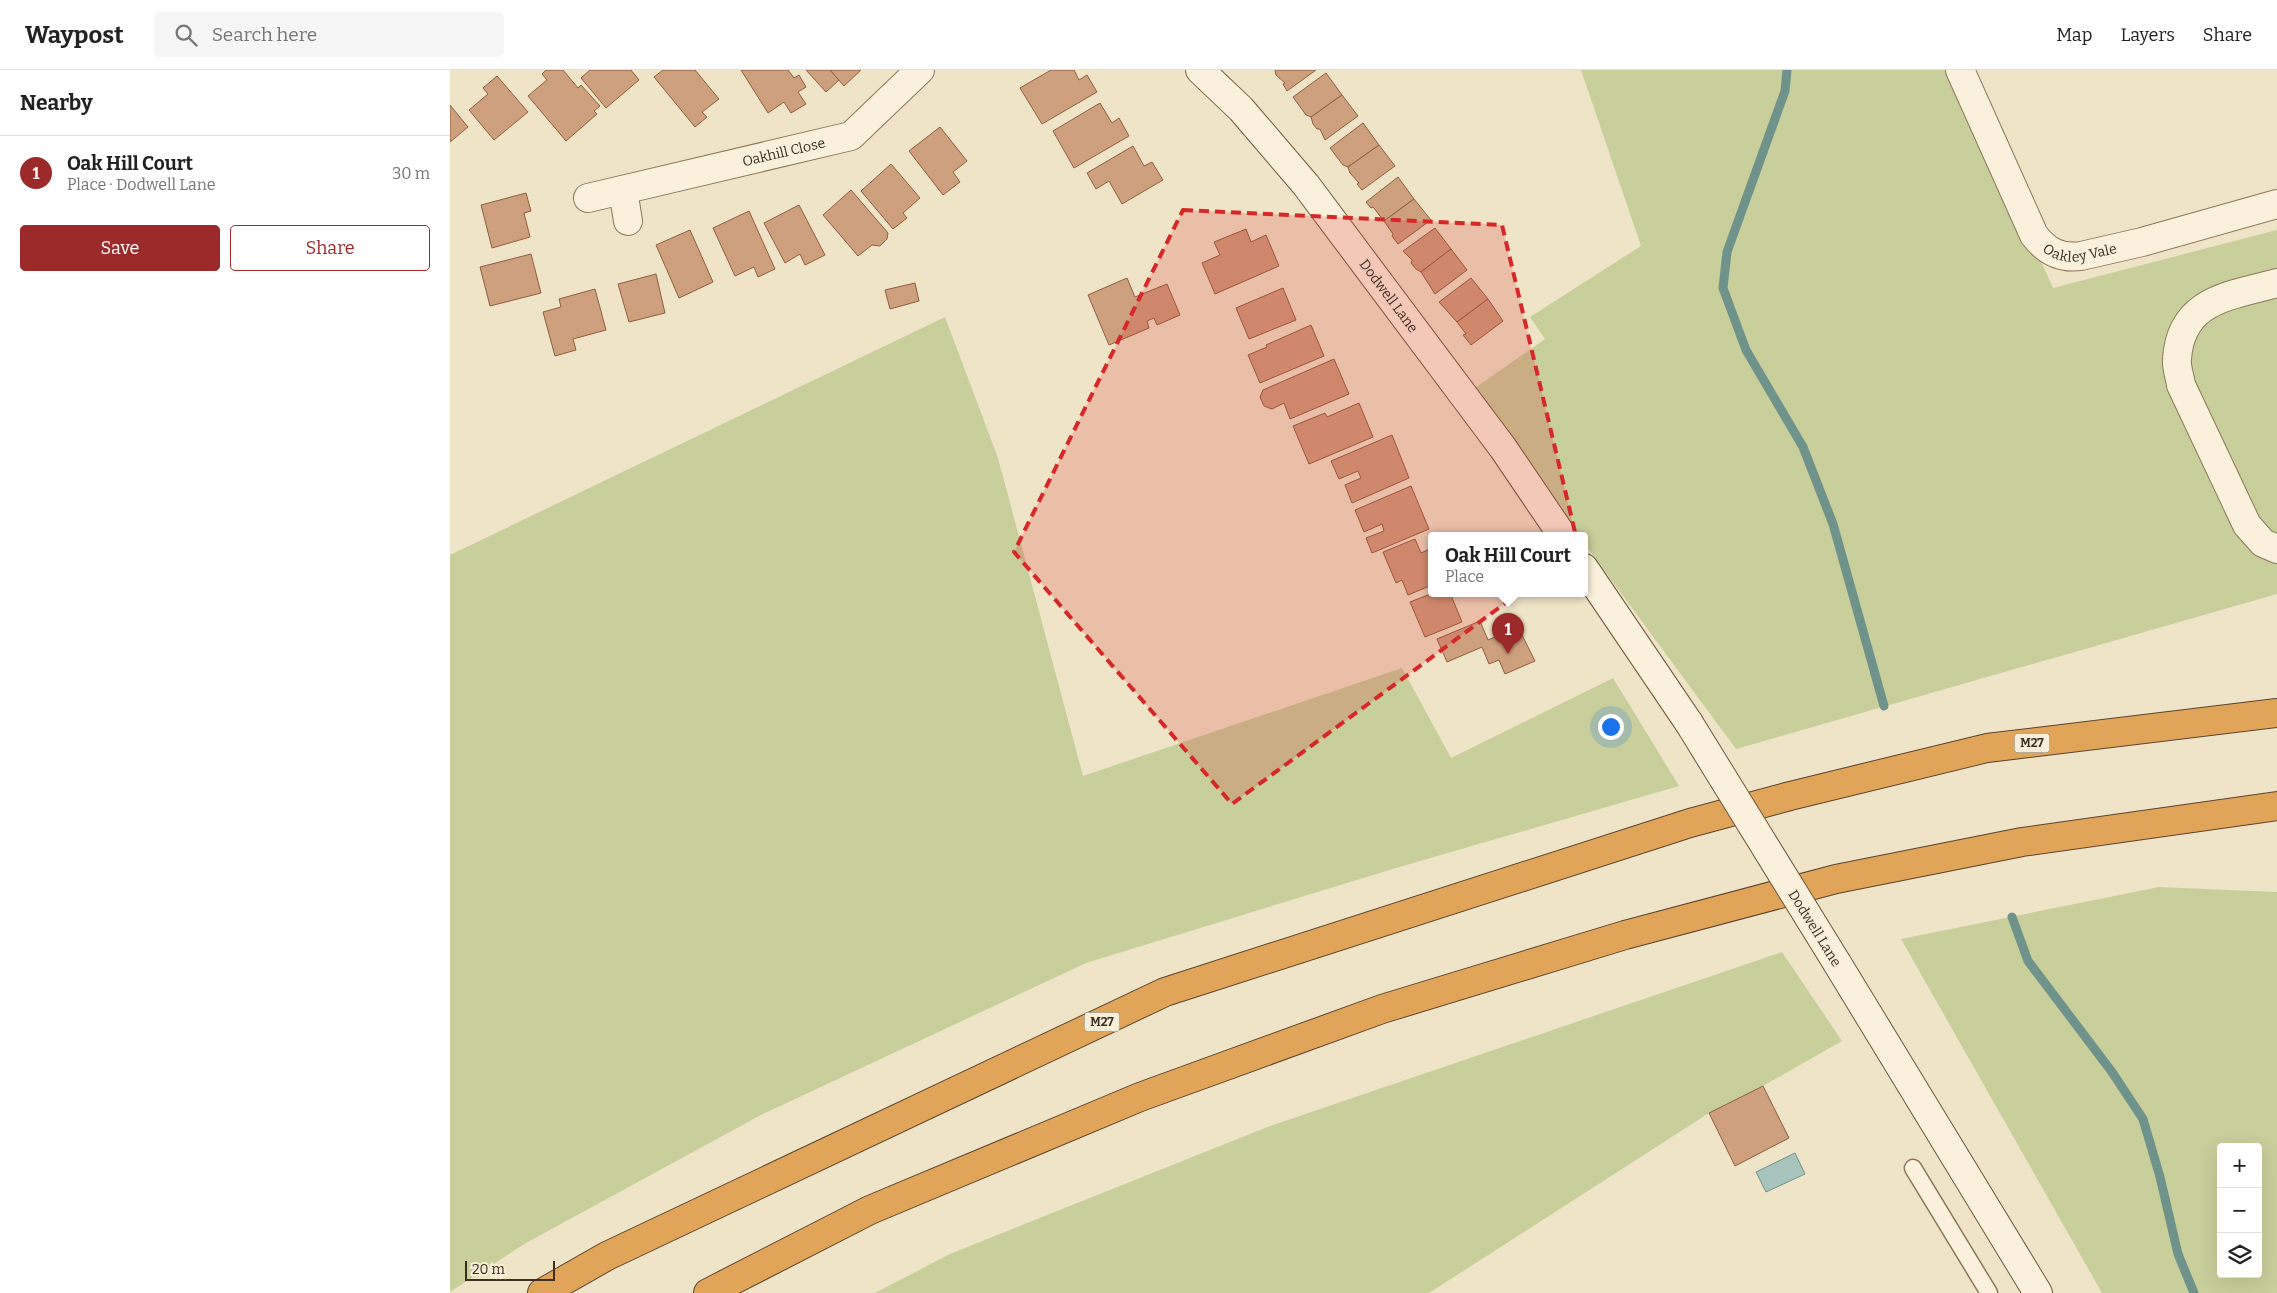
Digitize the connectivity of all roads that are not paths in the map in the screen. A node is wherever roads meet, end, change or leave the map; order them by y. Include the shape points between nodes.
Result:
1 (920, 70) edge
2 (1200, 70) edge
3 (1960, 70) edge
4 (623, 190) junction
5 (588, 198) dead end
6 (2277, 204) edge
7 (628, 221) dead end
8 (2277, 284) edge
9 (1560, 532) edge
10 (2277, 549) edge
11 (1588, 574) edge
12 (2277, 712) edge
13 (2277, 806) edge
14 (1913, 1168) dead end
15 (542, 1293) edge
16 (708, 1293) edge
17 (1989, 1293) edge
18 (2038, 1293) edge

1 - 4 street, Oakhill Close via 851,136
2 - 9 street, Dodwell Lane via 1241,109 1306,185 1503,448
3 - 6 street, Oakley Vale via 2034,235 2052,253 2071,258 2081,256
4 - 5 street, Oakhill Close
4 - 7 street
8 - 10 street via 2208,304 2192,316 2180,338 2176,360 2181,385 2247,525 2263,543
11 - 18 street, Dodwell Lane, bridge via 1689,723
12 - 15 highway, M27 via 1987,748 1790,796 1690,823 1165,992 607,1256
13 - 16 highway via 2022,842 1836,879 1625,935 1382,1009 1140,1097 870,1210
14 - 17 lane

